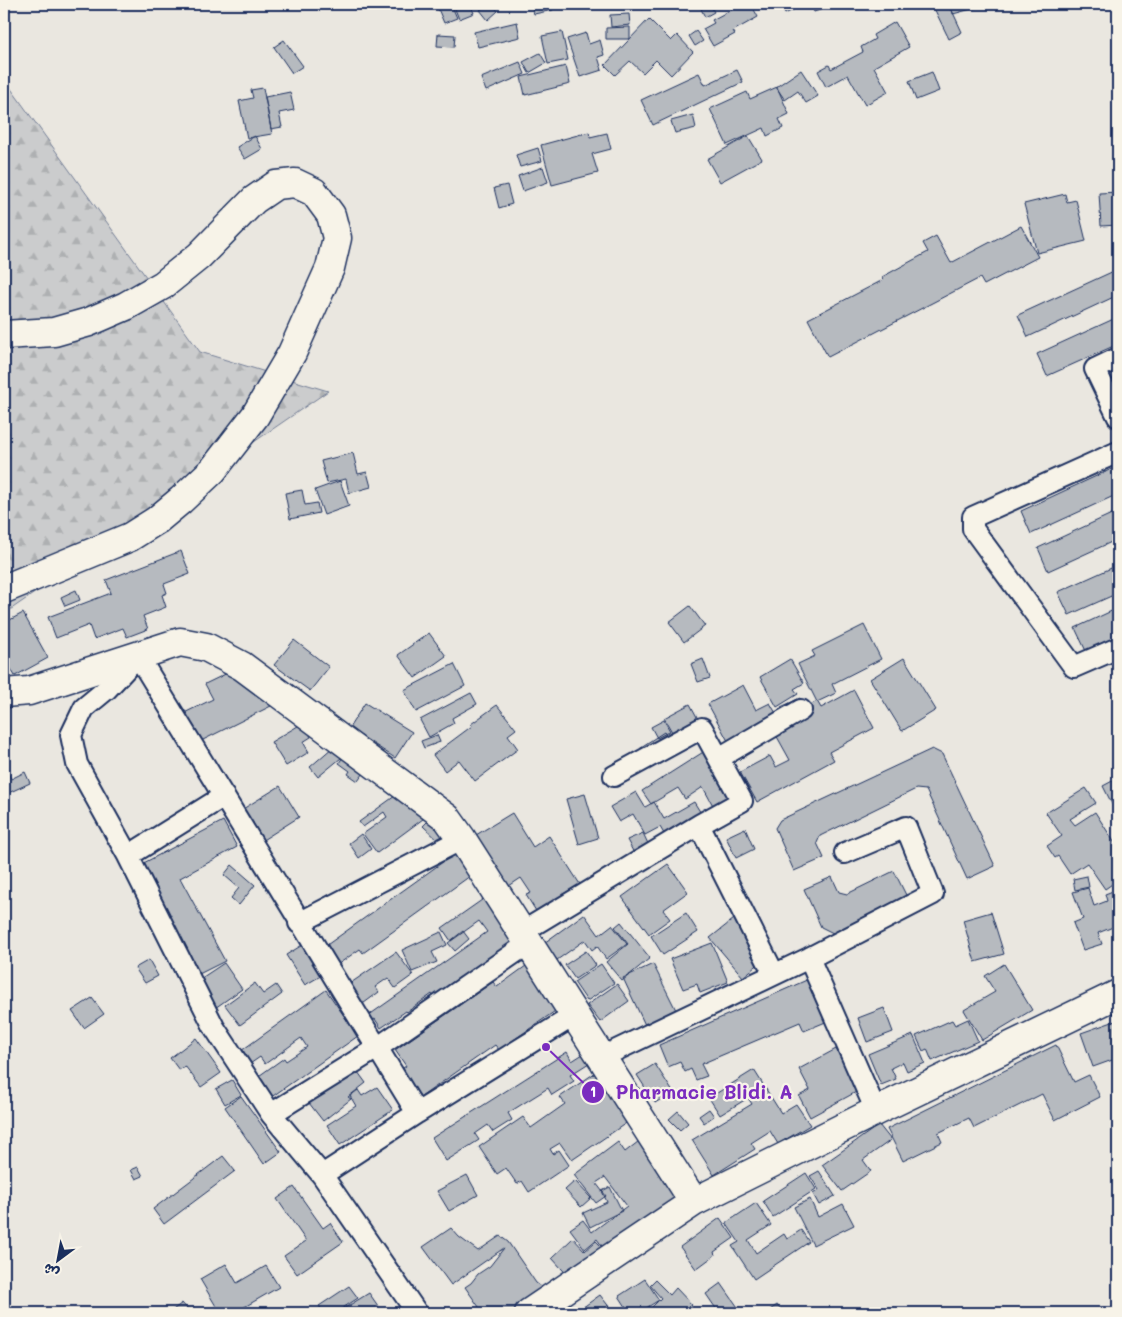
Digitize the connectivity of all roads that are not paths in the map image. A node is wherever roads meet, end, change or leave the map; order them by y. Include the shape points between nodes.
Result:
1 (4, 335) edge
2 (1118, 358) edge
3 (1118, 417) edge
4 (1118, 452) edge
5 (4, 589) edge
6 (1118, 648) edge
7 (138, 656) junction
8 (4, 693) edge
9 (801, 710) dead end
10 (719, 758) junction
11 (614, 776) dead end
12 (224, 796) junction
13 (699, 825) junction
14 (462, 839) junction
15 (845, 852) dead end
16 (128, 856) junction
17 (299, 923) junction
18 (526, 937) junction
19 (809, 958) junction
20 (774, 974) junction
21 (1118, 994) edge
22 (575, 1015) junction
23 (376, 1048) junction
24 (602, 1057) junction
25 (876, 1111) junction
26 (417, 1113) junction
27 (271, 1114) junction
28 (322, 1175) junction
29 (694, 1202) junction
30 (417, 1313) edge
31 (529, 1313) edge

1 - 5 main road via 54,332 90,322 126,306 163,285 199,256 254,200 276,185 295,183 314,192 331,215 337,238 330,268 292,353 255,416 213,470 157,520 130,537
2 - 3 street via 1095,369
4 - 6 street via 973,517 973,529 1074,667
7 - 8 main road via 29,691
7 - 12 street
7 - 14 main road via 180,642 206,647 242,666 446,818
7 - 16 street via 84,708 71,735 76,764
9 - 10 street
10 - 11 street via 702,728
10 - 13 street via 742,801
12 - 16 street
12 - 17 street
13 - 18 street
13 - 20 street
14 - 17 street
14 - 18 main road
15 - 19 street via 906,827 933,894
16 - 27 street via 214,1027
17 - 23 street
18 - 22 main road
18 - 23 street
19 - 20 street
19 - 25 street
20 - 24 street
21 - 25 main road
22 - 24 main road
22 - 26 street
23 - 26 street
23 - 27 street
24 - 29 main road
25 - 29 main road
26 - 28 street
27 - 28 street
28 - 30 street
29 - 31 main road

